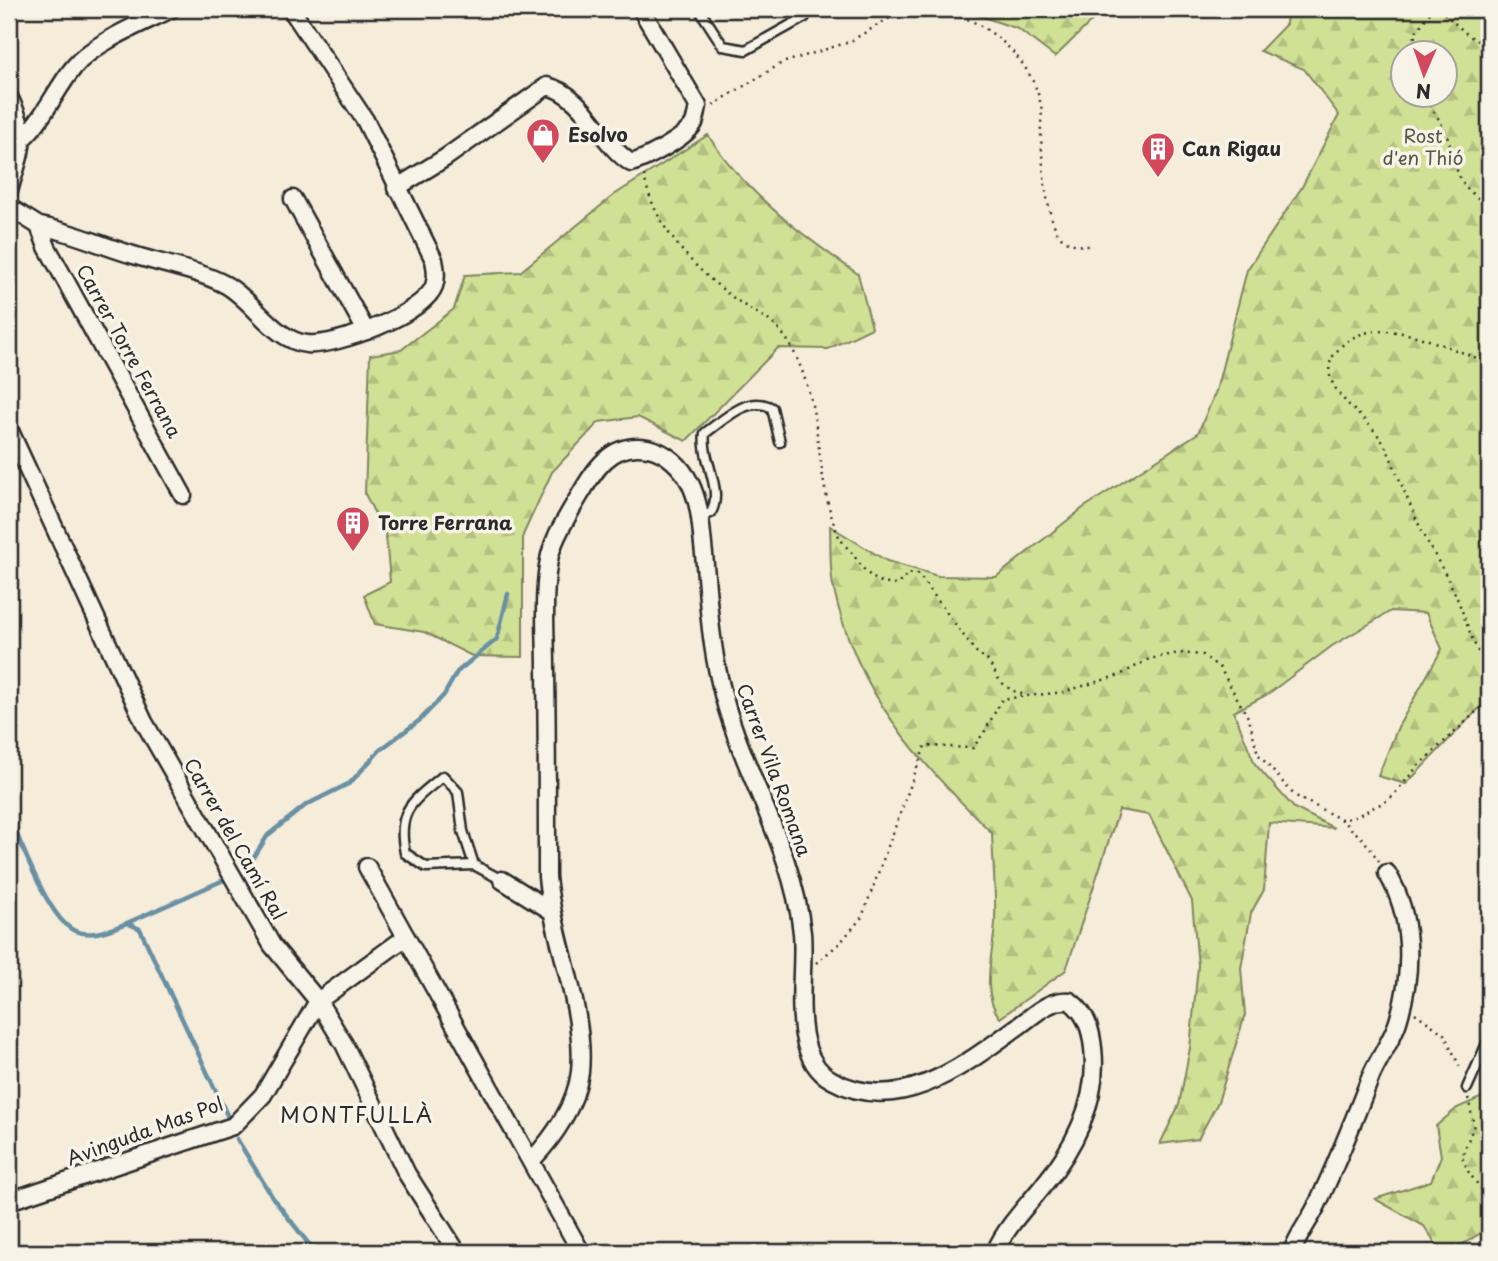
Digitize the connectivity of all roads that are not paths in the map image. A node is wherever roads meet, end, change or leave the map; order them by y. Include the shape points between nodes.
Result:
1 (172, 9) edge
2 (291, 9) edge
3 (641, 9) edge
4 (699, 9) edge
5 (805, 17) dead end
6 (9, 97) edge
7 (24, 137) junction
8 (396, 188) junction
9 (9, 191) edge
10 (293, 199) dead end
11 (9, 207) edge
12 (39, 226) junction
13 (366, 331) junction
14 (9, 429) edge
15 (780, 442) dead end
16 (183, 495) dead end
17 (700, 517) junction
18 (474, 865) junction
19 (366, 867) dead end
20 (1387, 873) road end
21 (502, 880) joint
22 (550, 910) junction
23 (406, 937) junction
24 (318, 1002) junction
25 (1489, 1039) edge
26 (1467, 1088) road end
27 (532, 1160) junction
28 (9, 1201) edge
29 (457, 1252) edge
30 (582, 1252) edge
31 (995, 1252) edge
32 (1292, 1252) edge

1 - 7 street via 126,31 76,64
2 - 8 street via 365,120
3 - 8 street via 698,106 693,125 631,163 617,154 578,105 560,89 547,86
4 - 5 lane via 723,46 746,50
6 - 7 street
7 - 9 street
8 - 13 street, Carrer Torre Ferrana via 434,260 434,288 422,301
10 - 13 street
11 - 12 street, Carrer Torre Ferrana
12 - 13 street, Carrer Torre Ferrana via 67,231 225,284 290,340 308,344
12 - 16 street, Carrer Torre Ferrana
14 - 24 street, Carrer del Camí Ral via 144,722 272,945
15 - 17 lane via 772,408 765,404 750,403 705,433 703,444 716,496 711,513
17 - 22 street, Carrer Vila Romana via 689,480 678,465 664,454 631,447 604,459 558,532 550,553 545,605
17 - 31 street, Carrer Vila Romana via 719,680 790,875 802,934 803,1036 809,1059 832,1080 860,1089 896,1091 940,1079 1052,1003 1070,1001 1084,1016 1094,1068 1079,1132
18 - 18 lane via 426,867 405,853 401,835 404,816 410,804 443,776 458,792
18 - 21 lane
19 - 23 street
20 - 32 street via 1407,922 1409,952 1399,1019
21 - 22 street
22 - 27 street, Carrer Vila Romana via 570,989 580,1072 575,1094 552,1139
23 - 24 street
23 - 27 street
24 - 28 street, Avinguda Mas Pol via 263,1095 233,1126
24 - 29 street, Carrer del Camí Ral via 344,1044 407,1174
25 - 26 lane
27 - 30 street

